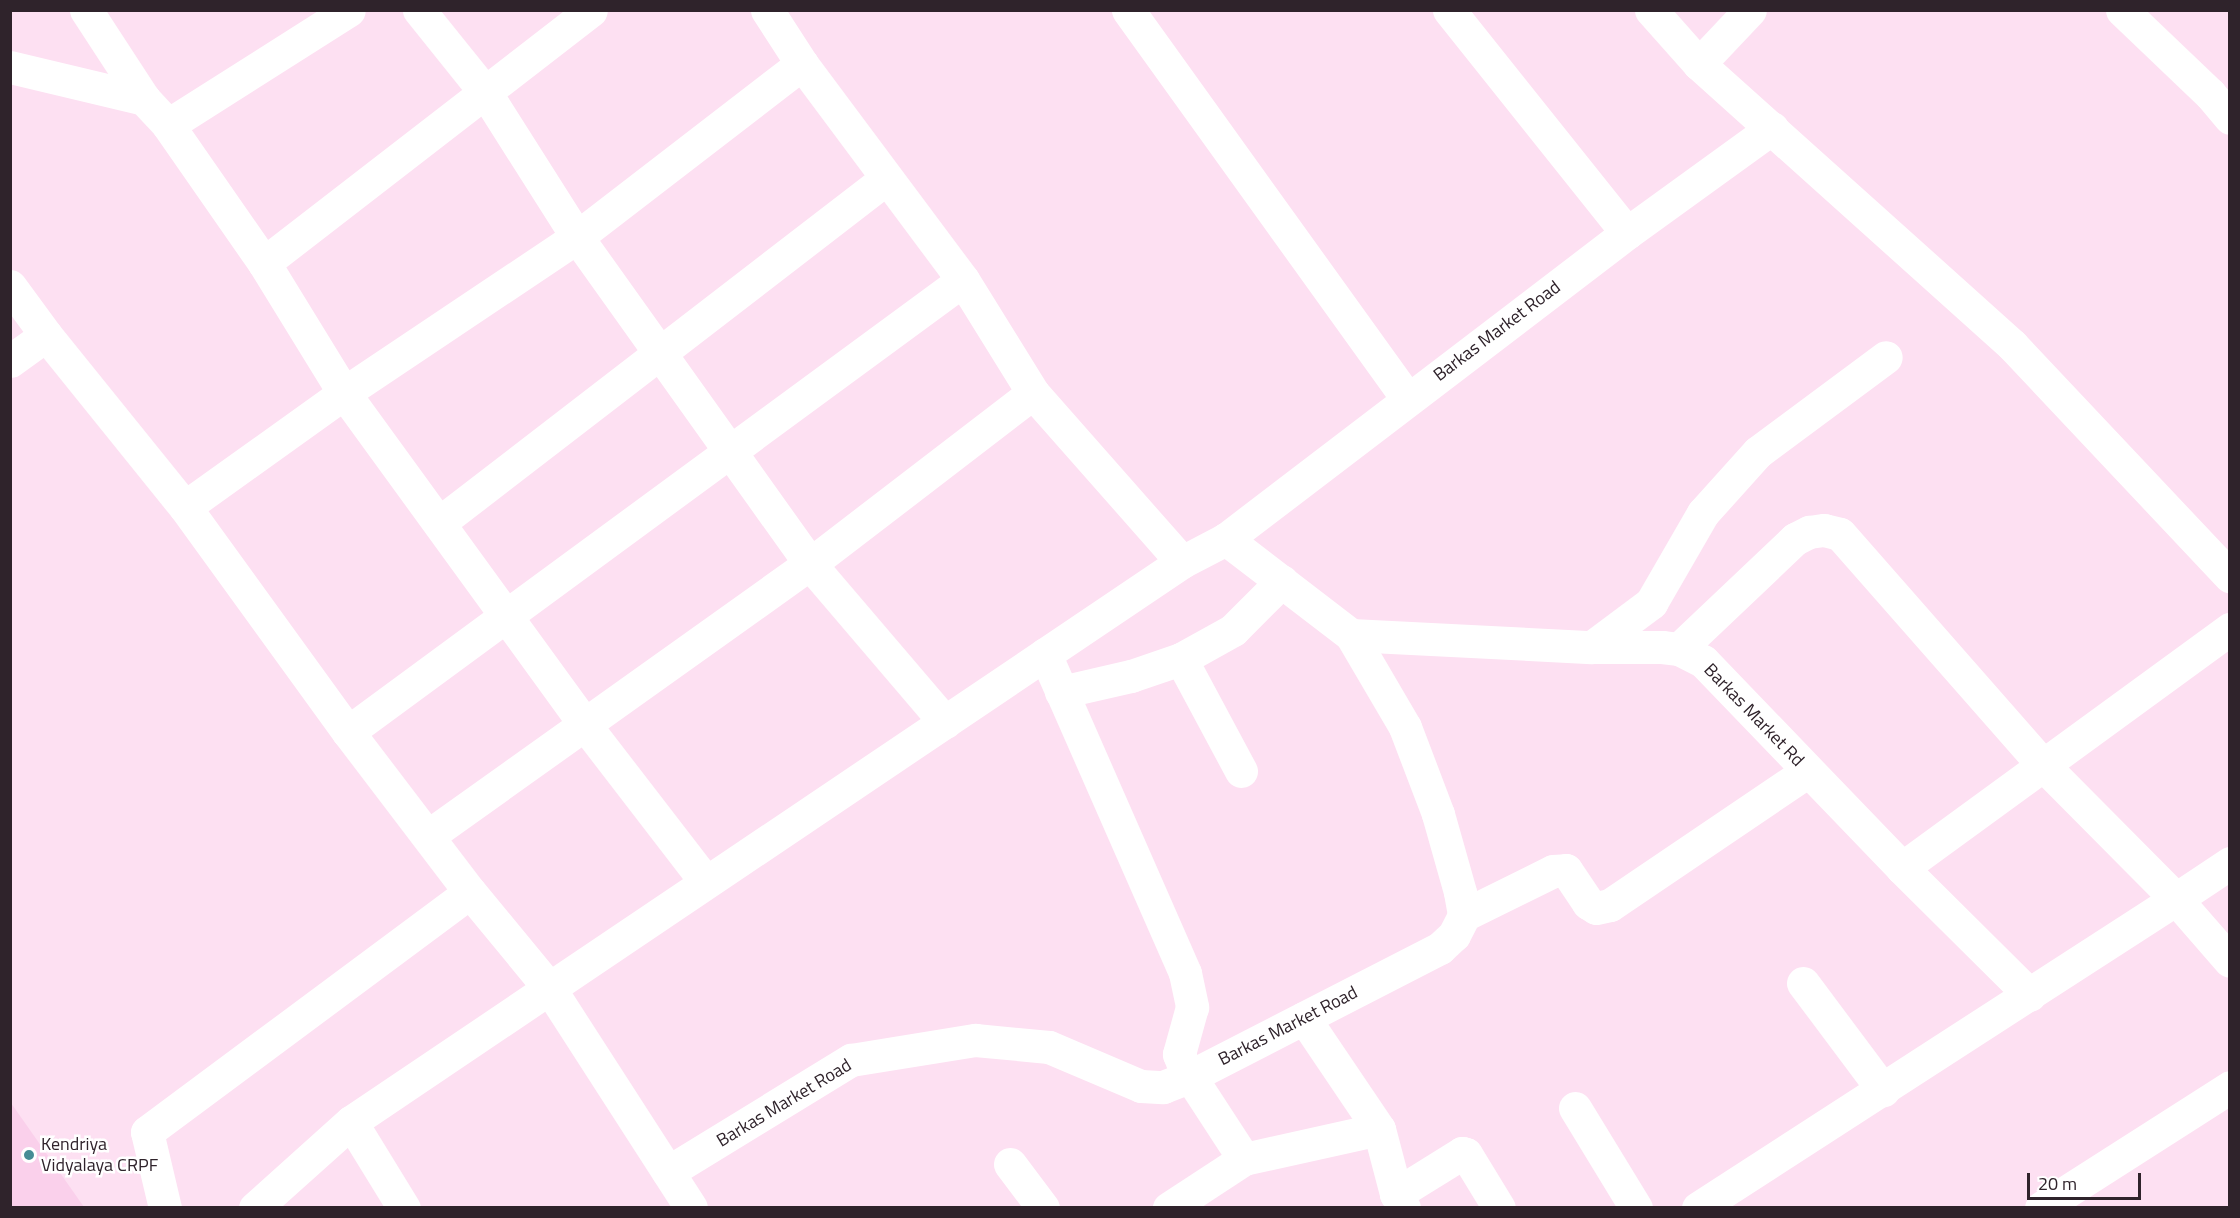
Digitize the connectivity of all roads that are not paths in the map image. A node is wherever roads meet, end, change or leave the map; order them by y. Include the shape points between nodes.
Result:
1 (87, 10) edge
2 (349, 10) edge
3 (419, 10) edge
4 (591, 10) edge
5 (766, 10) edge
6 (1128, 10) edge
7 (1449, 10) edge
8 (1651, 10) edge
9 (1750, 10) edge
10 (2122, 10) edge
11 (801, 63) junction
12 (1699, 64) junction
13 (10, 67) edge
14 (485, 92) junction
15 (2223, 98) edge
16 (144, 99) junction
17 (168, 125) junction
18 (1772, 128) junction
19 (887, 178) junction
20 (1627, 233) junction
21 (577, 237) junction
22 (264, 263) junction
23 (963, 280) junction
24 (10, 286) edge
25 (46, 334) junction
26 (660, 352) junction
27 (1886, 357) dead end
28 (10, 361) edge
29 (344, 393) junction
30 (1034, 393) junction
31 (1408, 399) junction
32 (731, 453) junction
33 (185, 507) junction
34 (439, 523) junction
35 (1226, 539) junction
36 (1182, 562) junction
37 (810, 564) junction
38 (2229, 576) edge
39 (1282, 581) junction
40 (505, 615) junction
41 (2229, 629) edge
42 (1351, 635) junction
43 (1592, 647) junction
44 (1679, 649) junction
45 (1045, 654) junction
46 (1181, 659) junction
47 (1061, 692) junction
48 (945, 722) junction
49 (585, 725) junction
50 (348, 732) junction
51 (2043, 765) junction
52 (1241, 771) dead end
53 (1808, 771) junction
54 (428, 836) junction
55 (2229, 863) edge
56 (1902, 868) junction
57 (706, 882) junction
58 (470, 892) junction
59 (2176, 899) junction
60 (1464, 915) junction
61 (2229, 961) edge
62 (1803, 983) dead end
63 (550, 989) junction
64 (2030, 995) junction
65 (1304, 1018) junction
66 (1189, 1077) junction
67 (2229, 1087) edge
68 (1883, 1090) junction
69 (1575, 1108) dead end
70 (351, 1122) junction
71 (1379, 1129) junction
72 (1244, 1160) junction
73 (1010, 1164) dead end
74 (668, 1172) junction
75 (1400, 1201) edge
76 (165, 1208) edge
77 (255, 1208) edge
78 (404, 1208) edge
79 (690, 1208) edge
80 (1043, 1208) edge
81 (1169, 1208) edge
82 (1499, 1208) edge
83 (1636, 1208) edge
84 (1698, 1208) edge
85 (2041, 1208) edge

1 - 16 street
2 - 17 street
3 - 14 street
4 - 14 street
5 - 11 street
6 - 31 street
7 - 20 street
8 - 12 street
9 - 12 street
10 - 15 street
11 - 19 street
11 - 21 street
12 - 18 street
13 - 16 street
14 - 21 street
14 - 22 street
16 - 17 street
17 - 22 street
18 - 20 street, Barkas Market Road
18 - 38 street via 2012,345
19 - 23 street
19 - 26 street
20 - 31 street, Barkas Market Road
21 - 26 street
21 - 29 street
22 - 29 street
23 - 30 street
23 - 32 street
24 - 25 street
25 - 28 street
25 - 33 street
26 - 32 street
26 - 34 street
27 - 43 street via 1758,452 1703,513 1651,603
29 - 33 street
29 - 34 street
30 - 36 street
30 - 37 street
31 - 35 street, Barkas Market Road
32 - 37 street
32 - 40 street
33 - 50 street
34 - 40 street
35 - 36 street, Barkas Market Road
35 - 39 street
36 - 45 street, Barkas Market Road
37 - 48 street
37 - 49 street
39 - 42 street
39 - 46 street via 1233,630
40 - 49 street
40 - 50 street
41 - 51 street
42 - 43 street, Barkas Market Rd
42 - 60 street via 1405,727 1438,814
43 - 44 street, Barkas Market Rd
44 - 51 street via 1795,539 1824,530 1840,534
44 - 53 street, Barkas Market Rd via 1703,661
45 - 47 street
45 - 48 street, Barkas Market Road
46 - 47 street via 1131,676
46 - 52 street
47 - 66 street via 1185,973 1192,1007 1179,1054
48 - 57 street, Barkas Market Road
49 - 54 street
49 - 57 street
50 - 54 street
51 - 56 street
51 - 59 street
53 - 56 street, Barkas Market Rd
53 - 60 street via 1610,905 1596,908 1588,903 1566,870 1552,871
54 - 58 street
55 - 59 street
56 - 64 street, Barkas Market Rd
57 - 63 street, Barkas Market Road
58 - 63 street
58 - 76 street via 147,1132
59 - 61 street
59 - 64 street
60 - 65 street, Barkas Market Road via 1454,935 1440,948
62 - 68 street
63 - 70 street, Barkas Market Road
63 - 74 street
64 - 68 street
65 - 66 street, Barkas Market Road
65 - 71 street
66 - 72 street
66 - 74 street, Barkas Market Road via 1163,1087 1141,1086 1049,1047 975,1040 851,1060
67 - 85 street
68 - 84 street
69 - 83 street
70 - 77 street, Barkas Market Road
70 - 78 street
71 - 72 street
71 - 75 street
72 - 81 street
73 - 80 street
74 - 79 street
75 - 82 street via 1462,1153

